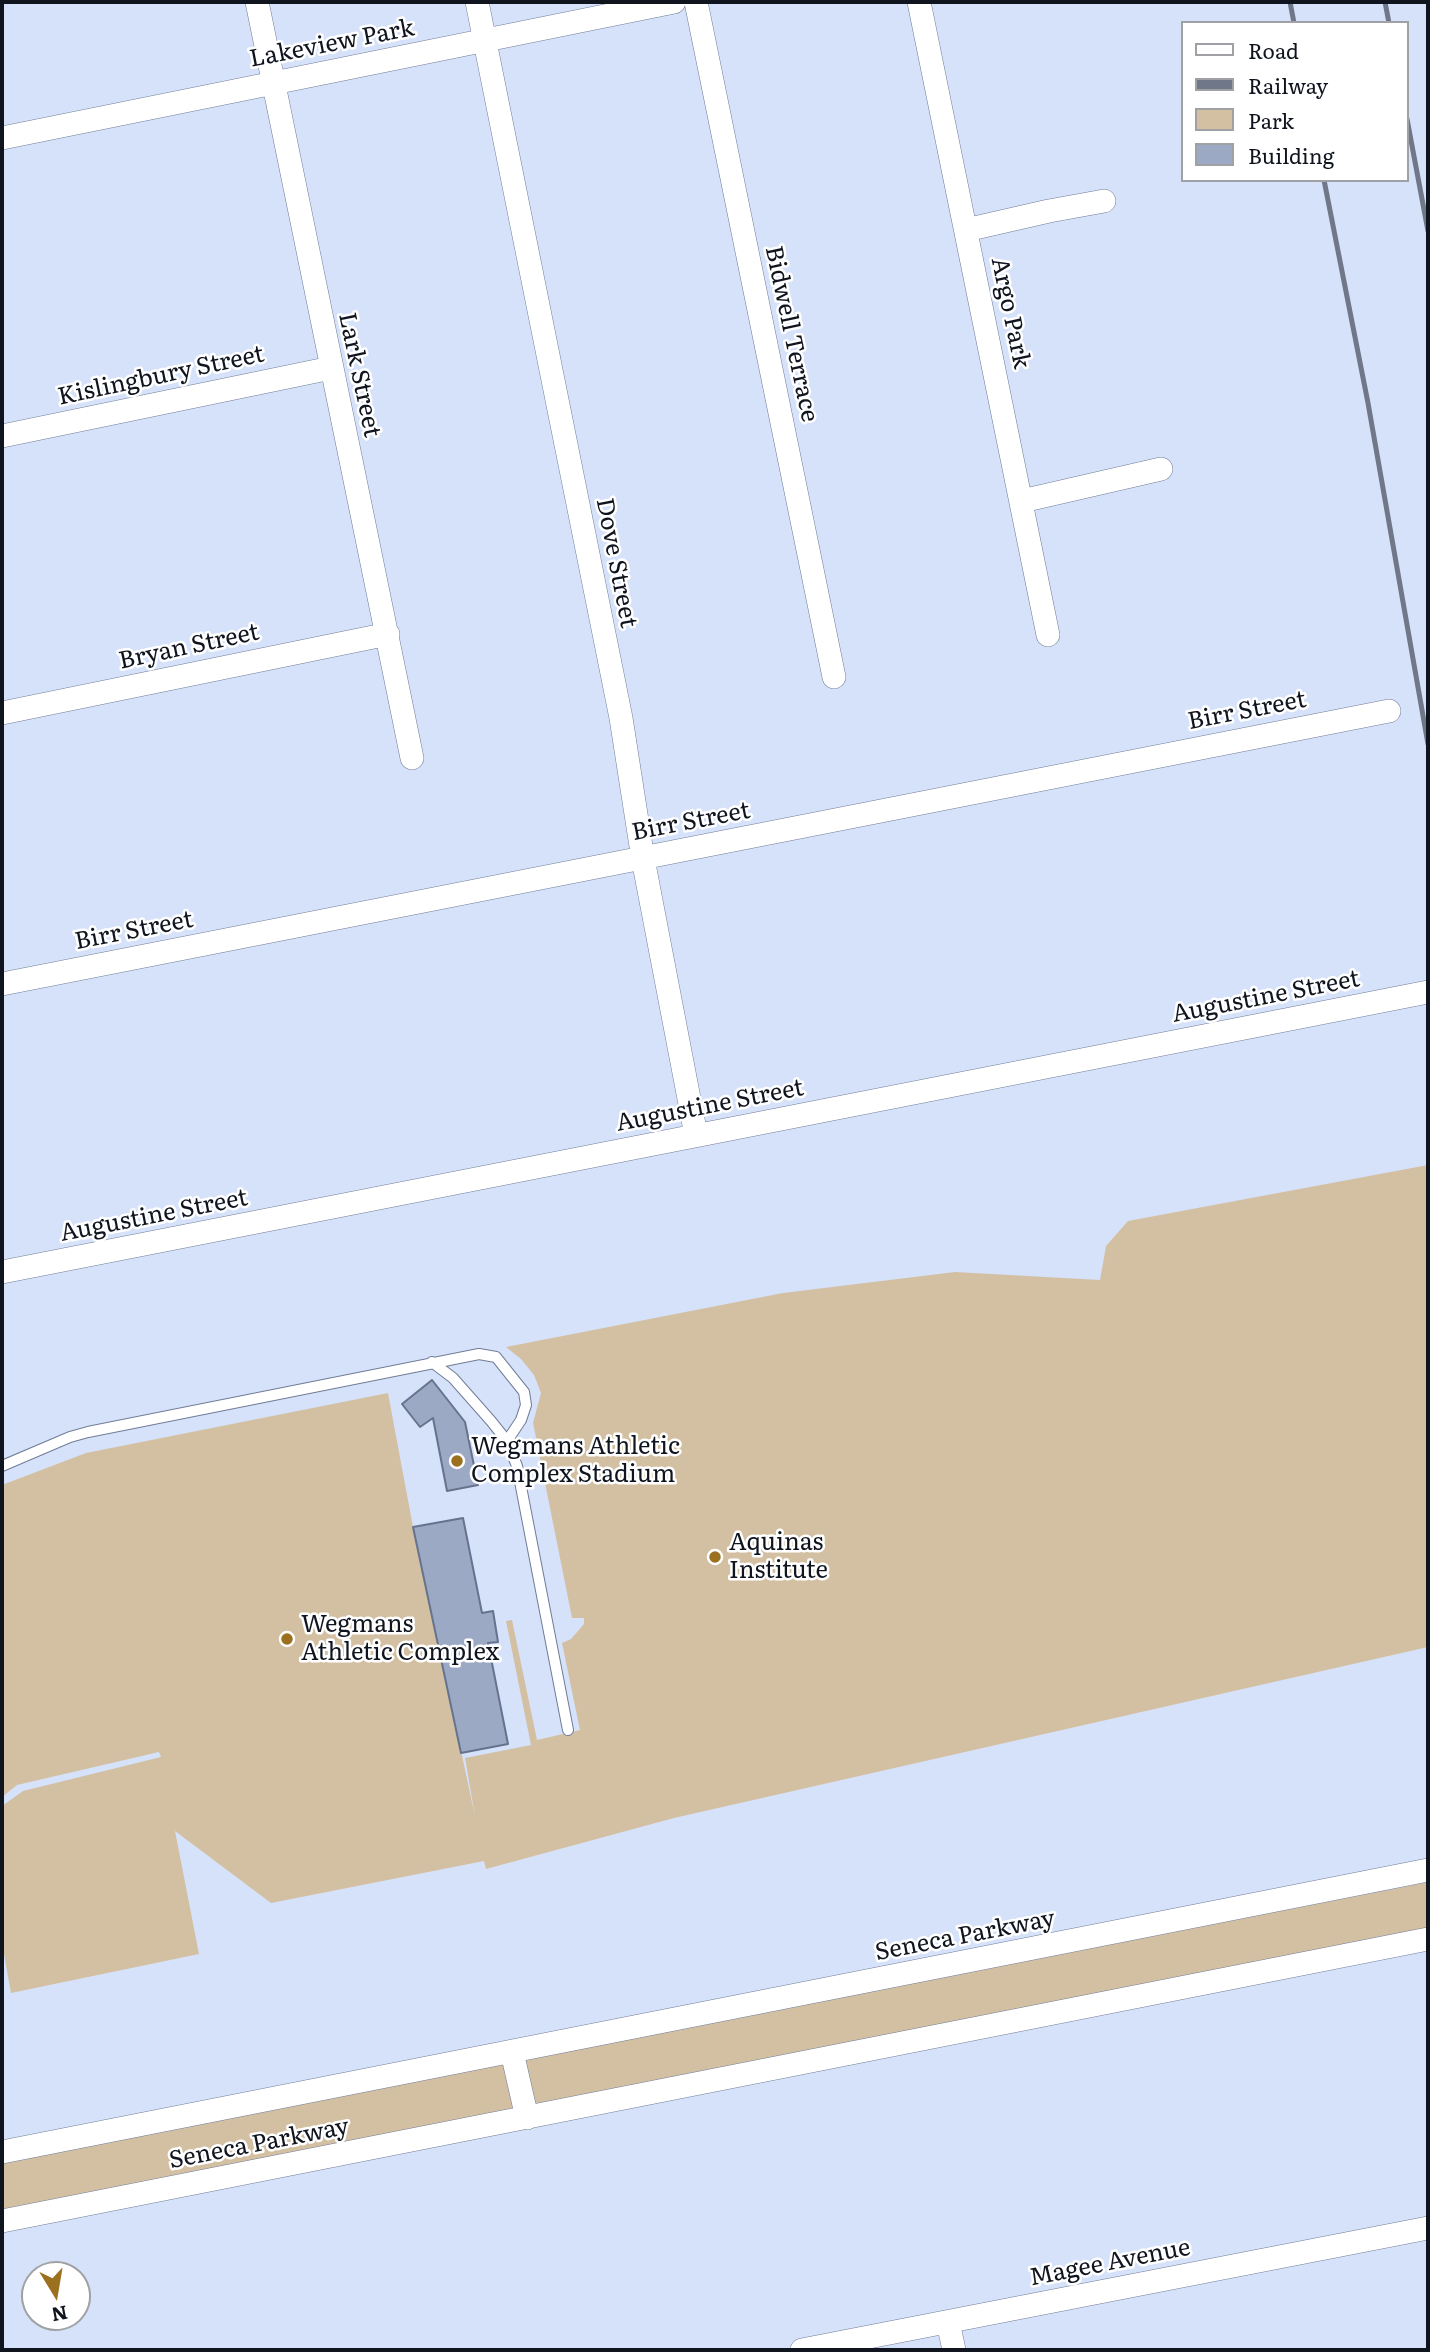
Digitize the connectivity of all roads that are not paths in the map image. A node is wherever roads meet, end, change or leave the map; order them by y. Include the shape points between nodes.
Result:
1 (257, 2) edge
2 (477, 2) edge
3 (674, 2) edge
4 (696, 2) edge
5 (919, 2) edge
6 (485, 40) junction
7 (274, 83) junction
8 (2, 138) edge
9 (1104, 201) dead end
10 (966, 230) junction
11 (331, 368) junction
12 (2, 436) edge
13 (1161, 469) dead end
14 (1022, 501) junction
15 (388, 634) junction
16 (1048, 635) dead end
17 (834, 677) dead end
18 (1390, 710) dead end
19 (2, 713) edge
20 (412, 758) dead end
21 (643, 859) junction
22 (2, 984) edge
23 (1428, 992) edge
24 (696, 1135) junction
25 (2, 1272) edge
26 (432, 1362) junction
27 (507, 1441) junction
28 (2, 1466) edge
29 (568, 1730) dead end
30 (1428, 1870) edge
31 (1428, 1939) edge
32 (512, 2052) junction
33 (527, 2118) junction
34 (2, 2152) edge
35 (2, 2221) edge
36 (1428, 2228) edge
37 (948, 2322) junction
38 (802, 2350) edge
39 (954, 2350) edge

1 - 7 street, Lark Street
2 - 6 street, Dove Street
3 - 6 street, Lakeview Park
4 - 17 street, Bidwell Terrace
5 - 10 street, Argo Park
6 - 7 street, Lakeview Park
6 - 21 street, Dove Street via 621,718
7 - 8 street, Lakeview Park
7 - 11 street, Lark Street
9 - 10 street
10 - 14 street, Argo Park
11 - 12 street, Kislingbury Street
11 - 15 street, Lark Street
13 - 14 street
14 - 16 street, Argo Park
15 - 19 street, Bryan Street
15 - 20 street, Lark Street
18 - 21 street, Birr Street
21 - 22 street, Birr Street
21 - 24 street, Dove Street
23 - 24 street, Augustine Street
24 - 25 street, Augustine Street
26 - 27 lane via 453,1378
26 - 27 lane via 479,1354 496,1357 524,1392 526,1405
26 - 28 lane via 88,1432
27 - 29 lane via 517,1466
30 - 32 street, Seneca Parkway
31 - 33 street, Seneca Parkway
32 - 33 street
32 - 34 street, Seneca Parkway
33 - 35 street, Seneca Parkway
36 - 37 street, Magee Avenue
37 - 38 street, Magee Avenue
37 - 39 street

